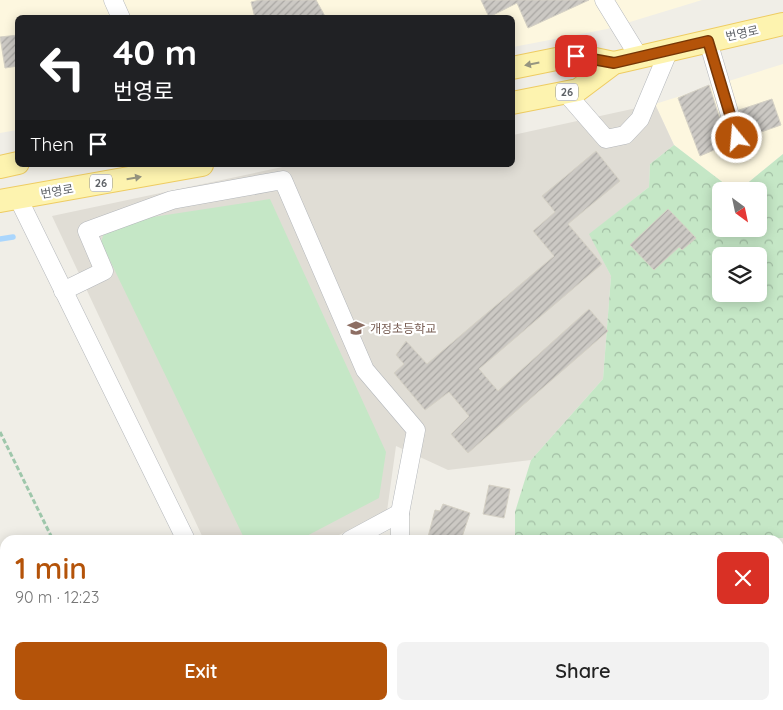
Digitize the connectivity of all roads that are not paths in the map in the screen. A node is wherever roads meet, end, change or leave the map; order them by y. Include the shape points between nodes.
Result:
1 (112, 0) edge
2 (604, 0) edge
3 (120, 15) edge
4 (783, 24) edge
5 (708, 41) junction
6 (669, 50) junction
7 (640, 57) junction
8 (614, 63) junction
9 (515, 67) edge
10 (566, 92) junction
11 (515, 102) edge
12 (737, 138) dead end
13 (15, 164) edge
14 (0, 167) edge
15 (186, 167) edge
16 (9, 199) edge
17 (63, 291) junction
18 (400, 513) junction
19 (184, 535) edge
20 (359, 535) edge
21 (400, 535) edge

1 - 3 street
2 - 7 street
4 - 5 main road, 번영로 / 26
5 - 6 main road, 번영로 / 26
5 - 12 street
6 - 7 main road, 번영로 / 26
6 - 10 street via 640,119 625,136 606,139
7 - 8 main road, 번영로 / 26
8 -> 9 main road, 번영로 / 26 via 576,56
8 - 10 main road, 번영로 / 26 via 578,90
10 - 11 main road, 번영로 / 26
13 - 14 main road
16 -> 15 main road, 번영로 / 26
16 - 17 street
17 - 18 street via 104,271 87,231 172,200 283,180 365,370 416,430
17 - 19 street
18 - 20 street
18 - 21 street

